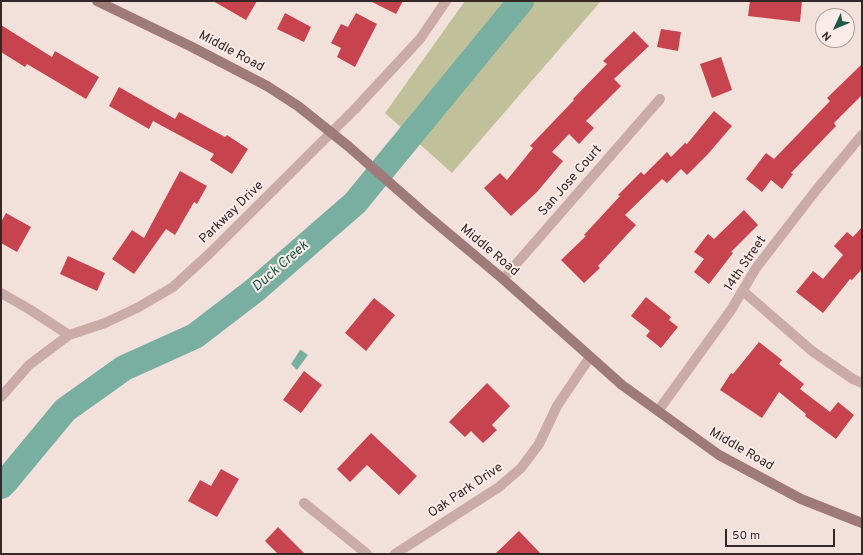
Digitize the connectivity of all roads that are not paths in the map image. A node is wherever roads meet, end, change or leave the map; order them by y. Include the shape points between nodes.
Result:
1 (97, 1) edge
2 (446, 1) edge
3 (660, 99) dead end
4 (332, 133) junction
5 (862, 136) edge
6 (503, 279) junction
7 (743, 291) junction
8 (1, 293) edge
9 (68, 335) junction
10 (590, 357) junction
11 (862, 383) edge
12 (1, 398) edge
13 (658, 411) junction
14 (304, 503) dead end
15 (862, 523) edge
16 (367, 554) edge
17 (394, 554) edge

1 - 4 main road, Middle Road via 267,86
2 - 4 street, Parkway Drive via 420,40
3 - 6 street, San Jose Court
4 - 6 main road, Middle Road
4 - 9 street, Parkway Drive via 173,287 137,308
5 - 7 street, 14th Street via 756,268
6 - 10 main road, Middle Road
7 - 11 street via 812,351
7 - 13 street, 14th Street via 732,310
8 - 9 street
9 - 12 street, Parkway Drive via 29,365
10 - 13 main road, Middle Road via 622,385
10 - 17 street, Oak Park Drive via 557,406 539,444 521,468 499,487
13 - 15 main road, Middle Road via 719,455 801,499
14 - 16 street

